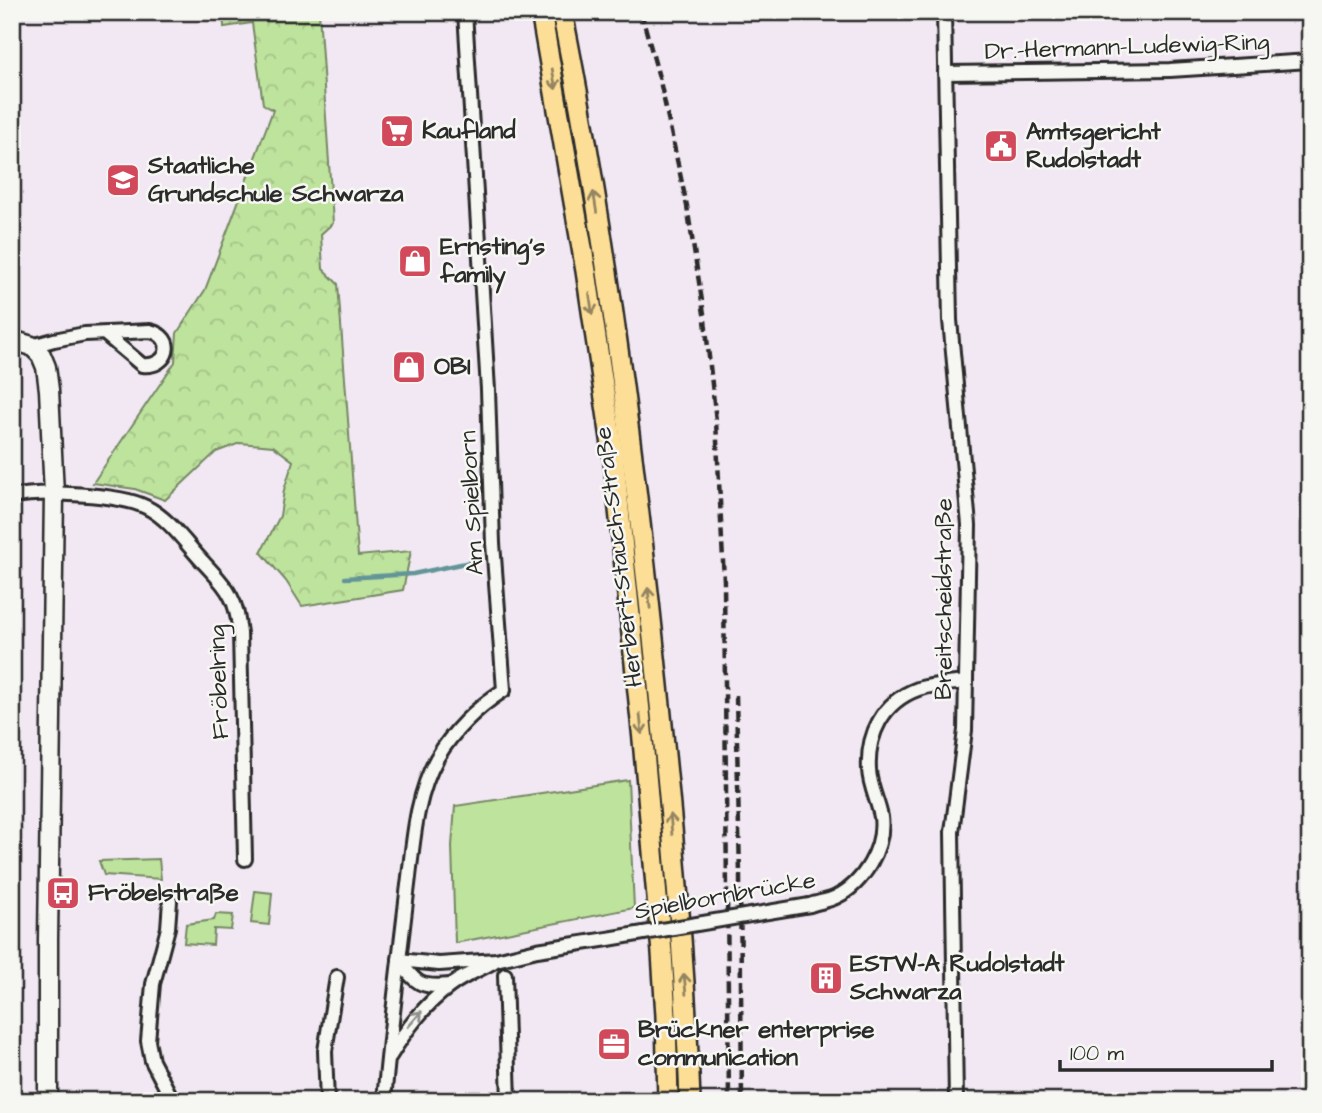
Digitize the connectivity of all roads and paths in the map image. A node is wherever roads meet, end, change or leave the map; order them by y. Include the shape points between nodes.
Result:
1 (465, 12) edge
2 (541, 12) edge
3 (562, 12) edge
4 (944, 12) edge
5 (1310, 61) edge
6 (945, 73) junction
7 (104, 334) junction
8 (12, 340) edge
9 (32, 346) junction
10 (54, 494) junction
11 (12, 497) edge
12 (966, 682) junction
13 (245, 859) dead end
14 (170, 901) dead end
15 (399, 960) junction
16 (496, 960) junction
17 (505, 975) dead end
18 (337, 977) dead end
19 (451, 985) junction
20 (388, 1060) junction
21 (48, 1101) edge
22 (173, 1101) edge
23 (327, 1101) edge
24 (384, 1101) edge
25 (509, 1101) edge
26 (668, 1101) edge
27 (690, 1101) edge
28 (956, 1101) edge

1 - 15 street, Am Spielborn via 504,690 464,723 437,758 423,791
2 -> 26 main road, Herbert-Stauch-Straße via 612,452 662,953
27 -> 3 main road, Herbert-Stauch-Straße via 664,737 632,447
4 - 6 street, Breitscheidstraße
5 - 6 street, Dr.-Hermann-Ludewig-Ring via 1170,70
6 - 12 street, Breitscheidstraße via 950,320 969,525
7 - 7 street via 158,333 167,352 158,363 142,365
7 - 9 street
8 - 9 street
9 - 10 street via 46,367
10 - 11 street, Fröbelring
10 - 13 street, Fröbelring via 126,500 146,507 166,521 230,595 240,633
10 - 21 street
12 - 16 street, Spielbornbrücke, bridge via 918,689 894,703 876,724 869,771 881,818 877,850 868,868 836,897
12 - 28 street, Breitscheidstraße via 952,832
14 - 22 street via 153,984 148,1041 152,1061
15 - 16 street, Spielbornbrücke via 439,964
15 - 19 street via 418,982 430,987
15 - 20 street
16 - 19 street, Spielbornbrücke
17 - 25 street
18 - 23 street via 325,1051
20 -> 19 street, Spielbornbrücke via 408,1028
20 - 24 street

